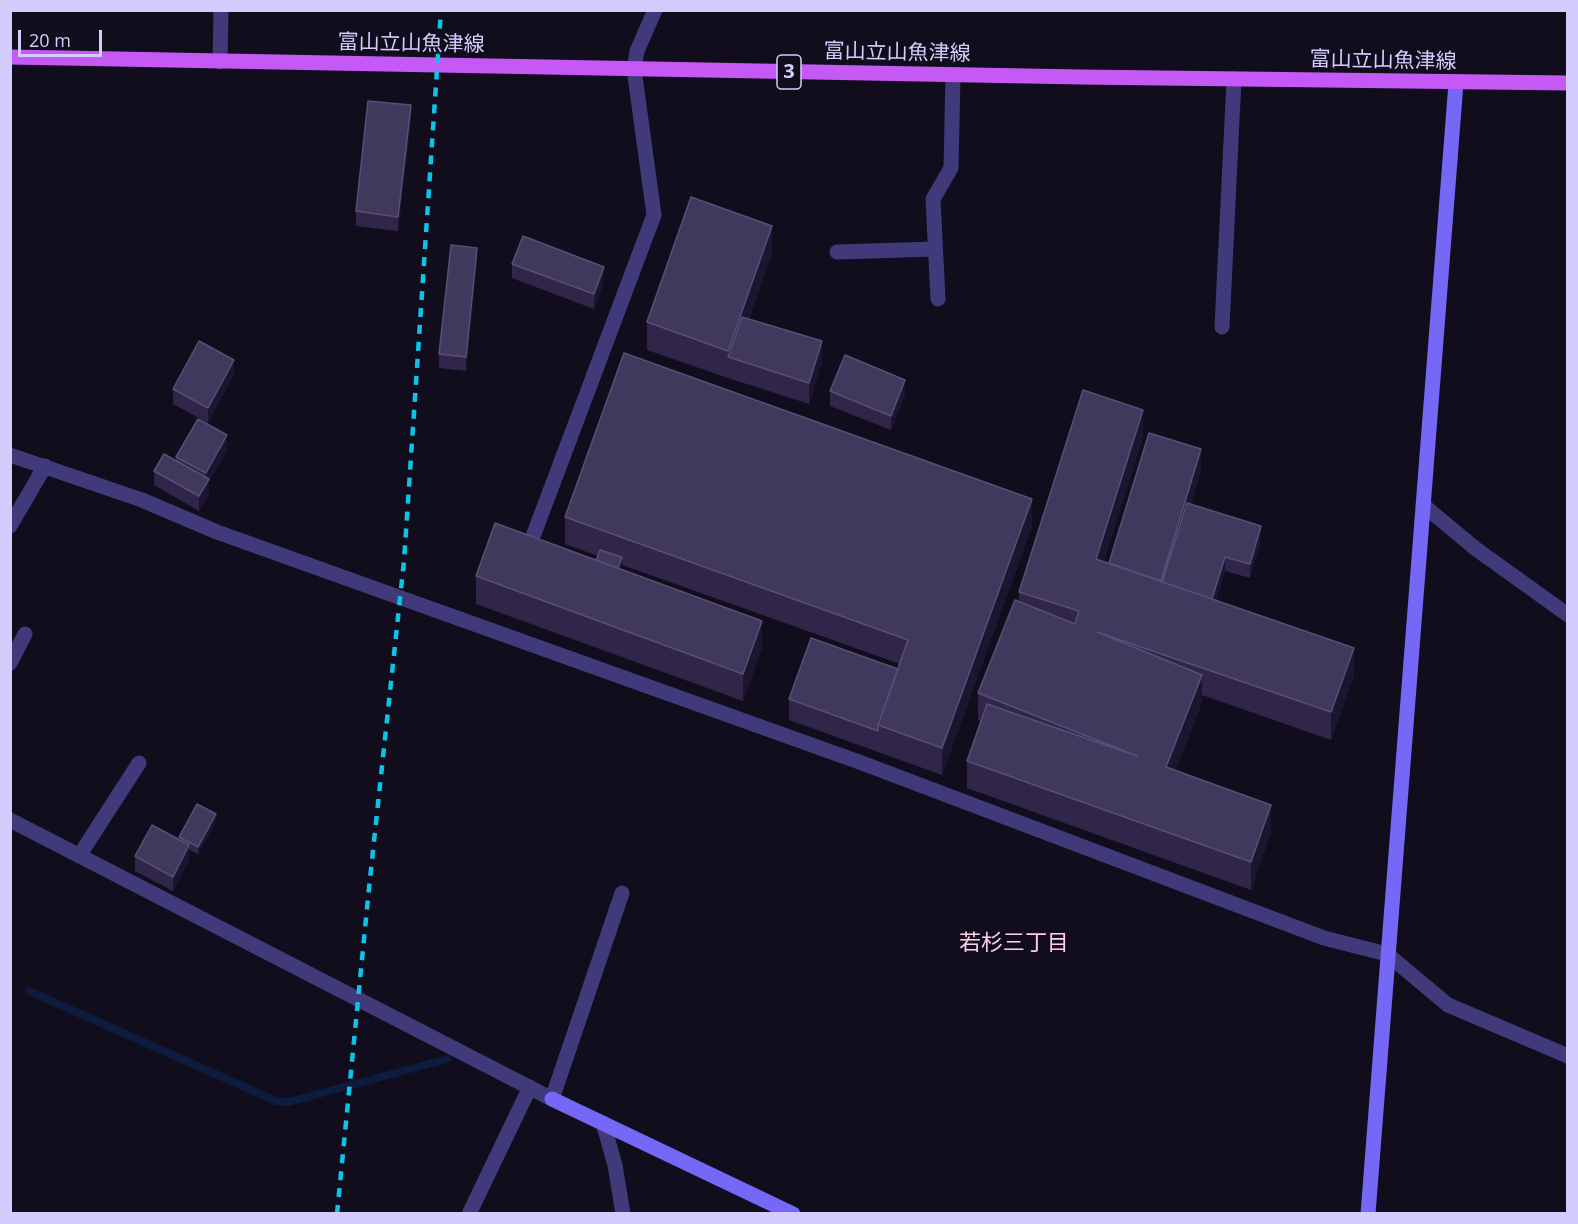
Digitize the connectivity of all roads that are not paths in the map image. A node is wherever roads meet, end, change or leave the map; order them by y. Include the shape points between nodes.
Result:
1 (220, 10) edge
2 (655, 10) edge
3 (10, 57) edge
4 (220, 62) junction
5 (634, 69) junction
6 (953, 75) junction
7 (1234, 79) junction
8 (1456, 83) junction
9 (1568, 83) edge
10 (935, 249) junction
11 (837, 252) dead end
12 (938, 298) dead end
13 (1222, 327) dead end
14 (10, 454) edge
15 (45, 466) junction
16 (1423, 505) junction
17 (10, 526) edge
18 (529, 547) edge
19 (1568, 615) edge
20 (25, 634) dead end
21 (10, 663) edge
22 (139, 763) dead end
23 (10, 820) edge
24 (79, 856) junction
25 (622, 893) dead end
26 (1388, 954) junction
27 (1568, 1056) edge
28 (530, 1087) junction
29 (552, 1099) junction
30 (603, 1123) junction
31 (470, 1212) edge
32 (623, 1214) edge
33 (793, 1214) edge
34 (1368, 1214) edge

1 - 4 street
2 - 5 street via 637,51
3 - 4 main road, 富山立山魚津線 / 3
4 - 5 main road, 富山立山魚津線 / 3
5 - 6 main road, 富山立山魚津線 / 3
5 - 18 street via 654,215
6 - 7 main road, 富山立山魚津線 / 3
6 - 10 street via 951,168 933,199
7 - 8 main road, 富山立山魚津線 / 3
7 - 13 street
8 - 9 main road, 富山立山魚津線 / 3
8 - 16 street
10 - 11 street
10 - 12 street
14 - 15 street
15 - 17 street
15 - 26 street via 228,536 862,763 1324,938
16 - 19 street via 1476,549
16 - 26 street
20 - 21 street
22 - 24 street
23 - 24 street
24 - 28 street
25 - 29 street
26 - 27 street via 1448,1005
26 - 34 street
28 - 29 street
28 - 31 street
29 - 30 street
30 - 32 street
30 - 33 street

